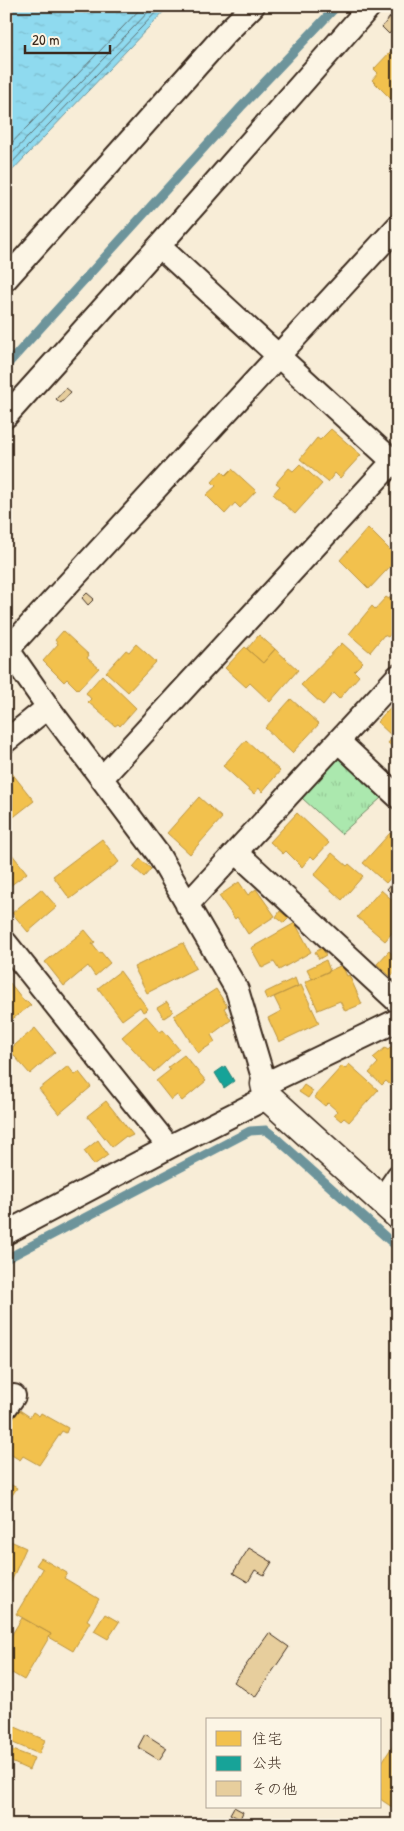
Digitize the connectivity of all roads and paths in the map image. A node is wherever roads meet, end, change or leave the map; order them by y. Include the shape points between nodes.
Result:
1 (253, 6) edge
2 (370, 6) edge
3 (398, 226) edge
4 (159, 246) junction
5 (6, 278) edge
6 (277, 356) junction
7 (6, 416) edge
8 (396, 461) edge
9 (7, 648) edge
10 (398, 676) edge
11 (48, 707) junction
12 (6, 740) edge
13 (338, 741) junction
14 (102, 778) junction
15 (398, 797) edge
16 (236, 852) junction
17 (187, 905) junction
18 (6, 943) edge
19 (398, 1002) edge
20 (398, 1020) edge
21 (267, 1091) junction
22 (169, 1147) junction
23 (398, 1176) edge
24 (389, 1208) edge
25 (6, 1233) edge

1 - 5 street
2 - 4 street
3 - 6 street
4 - 6 street
4 - 7 street
6 - 8 street
6 - 9 street
8 - 14 street
9 - 11 street
10 - 13 street
11 - 12 street
11 - 14 street
13 - 15 street
13 - 16 street
14 - 17 street via 158,854
16 - 17 street
16 - 19 street
17 - 21 street via 237,990
18 - 22 street
20 - 21 street
21 - 22 street
21 - 24 street
22 - 25 street
23 - 24 street

